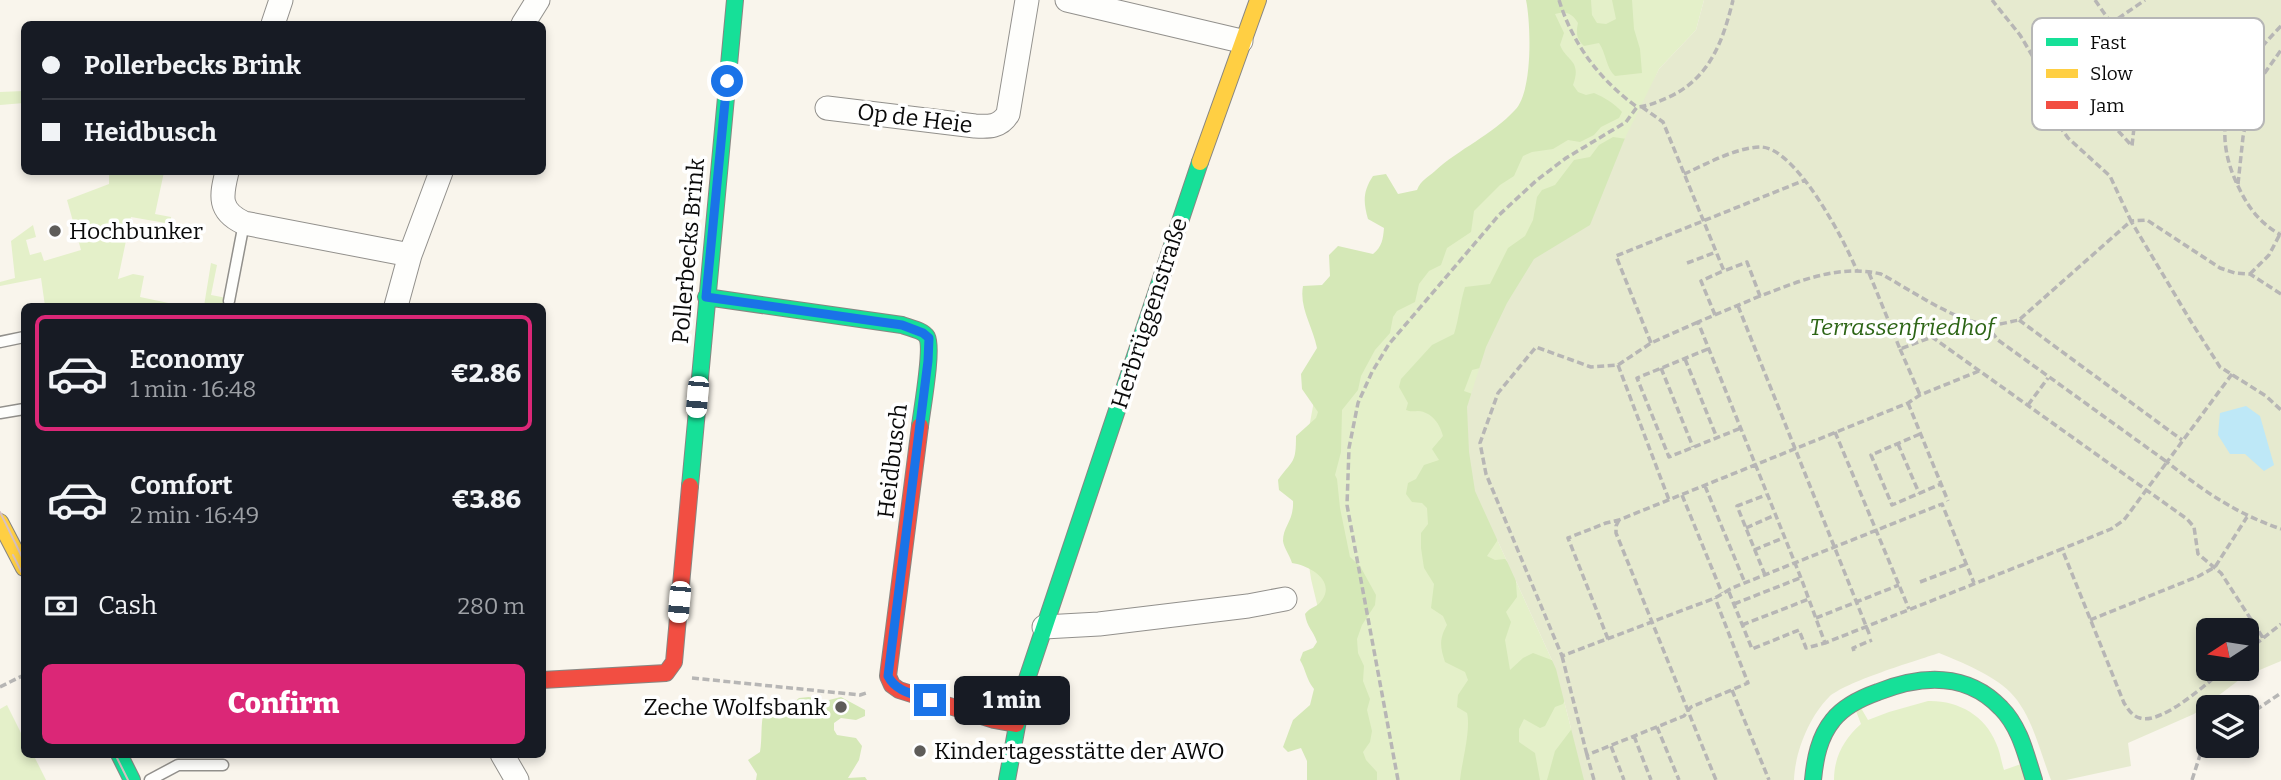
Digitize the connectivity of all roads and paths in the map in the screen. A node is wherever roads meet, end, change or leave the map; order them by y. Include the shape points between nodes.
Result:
1 (281, 0) edge
2 (538, 0) edge
3 (735, 0) edge
4 (1027, 0) edge
5 (1066, 0) edge
6 (1258, 0) edge
7 (1559, 0) edge
8 (1732, 0) edge
9 (1992, 0) edge
10 (2095, 0) edge
11 (2145, 0) edge
12 (2108, 18) edge
13 (2118, 18) edge
14 (275, 21) edge
15 (525, 21) edge
16 (2281, 26) edge
17 (1241, 41) junction
18 (2264, 44) edge
19 (2281, 50) edge
20 (2032, 55) edge
21 (2264, 74) edge
22 (1640, 107) junction
23 (827, 108) dead end
24 (2062, 130) edge
25 (2117, 130) edge
26 (2134, 130) edge
27 (2224, 130) edge
28 (2244, 130) edge
29 (1684, 174) junction
30 (227, 175) edge
31 (440, 175) edge
32 (1805, 180) junction
33 (2238, 186) junction
34 (1703, 221) junction
35 (2131, 221) junction
36 (244, 223) junction
37 (2281, 234) edge
38 (1716, 252) junction
39 (410, 255) junction
40 (1687, 263) dead end
41 (1724, 271) junction
42 (1857, 271) junction
43 (1869, 271) junction
44 (2249, 274) junction
45 (2281, 294) edge
46 (1760, 296) junction
47 (706, 297) junction
48 (229, 301) dead end
49 (397, 303) edge
50 (1738, 306) junction
51 (1715, 315) junction
52 (2019, 320) junction
53 (1698, 322) junction
54 (1985, 324) junction
55 (21, 338) edge
56 (0, 342) edge
57 (1651, 343) junction
58 (1708, 349) junction
59 (1900, 349) junction
60 (1685, 358) junction
61 (1618, 365) junction
62 (1661, 368) junction
63 (1979, 371) junction
64 (2232, 374) junction
65 (2048, 378) junction
66 (1920, 395) junction
67 (1908, 403) junction
68 (2028, 405) junction
69 (21, 410) edge
70 (2281, 410) edge
71 (0, 414) edge
72 (1741, 429) junction
73 (1835, 432) junction
74 (1920, 434) junction
75 (1717, 438) junction
76 (2182, 440) junction
77 (1898, 444) junction
78 (1693, 447) junction
79 (1794, 449) junction
80 (2167, 462) junction
81 (1755, 465) junction
82 (1941, 484) junction
83 (1705, 486) junction
84 (2146, 491) junction
85 (1919, 493) junction
86 (1682, 495) junction
87 (1766, 495) junction
88 (1669, 500) junction
89 (1948, 501) dead end
90 (1775, 515) junction
91 (2247, 517) junction
92 (1619, 520) junction
93 (0, 522) edge
94 (1746, 528) junction
95 (2281, 529) edge
96 (1876, 531) junction
97 (1783, 538) junction
98 (1835, 547) junction
99 (2062, 549) junction
100 (1754, 550) junction
101 (21, 562) edge
102 (1795, 563) junction
103 (1967, 564) junction
104 (2215, 567) junction
105 (1765, 575) junction
106 (1801, 578) junction
107 (1920, 582) dead end
108 (1745, 583) junction
109 (1974, 583) junction
110 (1899, 585) junction
111 (1729, 592) junction
112 (1722, 593) junction
113 (1715, 598) junction
114 (1809, 598) junction
115 (1284, 599) dead end
116 (1857, 601) junction
117 (1734, 604) junction
118 (1909, 609) junction
119 (1816, 618) junction
120 (2090, 620) junction
121 (1652, 623) junction
122 (2281, 624) edge
123 (1742, 625) junction
124 (1044, 627) junction
125 (1867, 627) junction
126 (2263, 638) junction
127 (1608, 639) junction
128 (2259, 641) edge
129 (1825, 643) junction
130 (1854, 651) dead end
131 (1562, 656) junction
132 (666, 673) junction
133 (21, 676) edge
134 (546, 680) edge
135 (2209, 681) edge
136 (892, 685) junction
137 (0, 687) edge
138 (1732, 690) junction
139 (2281, 693) edge
140 (2259, 708) edge
141 (1688, 712) junction
142 (1016, 723) junction
143 (1657, 727) junction
144 (1634, 736) junction
145 (1610, 746) junction
146 (1587, 755) junction
147 (121, 758) edge
148 (504, 758) edge
149 (2199, 758) edge
150 (223, 765) dead end
151 (132, 780) edge
152 (150, 780) edge
153 (517, 780) edge
154 (1007, 780) edge
155 (1398, 780) edge
156 (1594, 780) edge
157 (1624, 780) edge
158 (1651, 780) edge
159 (1679, 780) edge
160 (1716, 780) edge
161 (1769, 780) edge
162 (1813, 780) edge
163 (2034, 780) edge
164 (2192, 780) edge

1 - 14 street
2 - 15 street
3 - 47 street, Pollerbecks Brink
4 - 23 street, Op de Heie via 1008,114 997,125
5 - 17 street
6 - 17 street, Herbrüggenstraße
7 - 22 path via 1595,70
8 - 22 path via 1714,55 1696,82
9 - 20 path
10 - 12 path
11 - 13 path
16 - 18 path
17 - 124 street, Herbrüggenstraße
19 - 21 path
22 - 29 path via 1663,122
22 - 155 path via 1626,122 1537,180 1499,215 1390,344 1358,403 1349,448 1347,505
24 - 35 path via 2110,176
25 - 26 path via 2132,146
27 - 33 path via 2227,159
28 - 33 path
29 - 32 path via 1762,147 1775,149
29 - 34 path
30 - 36 street via 226,211
31 - 39 street
32 - 34 path
32 - 42 path
33 - 37 path via 2262,223
34 - 38 path
34 - 57 path via 1616,256
35 - 44 path via 2147,220 2220,268
35 - 52 path
35 - 64 path via 2209,352
36 - 39 street
36 - 48 lane
37 - 44 path via 2269,255
38 - 40 path
38 - 41 path
39 - 49 street
41 - 46 path via 1747,262
41 - 51 path via 1701,281
42 - 43 path
42 - 46 path via 1816,275
43 - 54 path via 1959,318
43 - 59 path
44 - 45 path
46 - 50 path
47 - 132 street, Pollerbecks Brink via 674,662
47 - 136 street, Heidbusch via 902,325 929,338 888,668
50 - 51 path
50 - 79 path
51 - 53 path
52 - 54 path
52 - 76 path
53 - 57 path
53 - 58 path
54 - 65 path via 1998,340
55 - 56 lane
57 - 61 path
58 - 60 path
58 - 72 path
59 - 63 path via 1932,337
59 - 66 path
60 - 62 path
60 - 75 path
61 - 88 path
61 - 131 path via 1591,367 1536,347 1498,393 1480,443 1486,474
62 - 78 path
62 - 78 path via 1637,377 1669,457
63 - 66 path
63 - 68 path
64 - 70 path
64 - 76 path
65 - 68 path
65 - 80 path
66 - 67 path
67 - 73 path
67 - 74 path
68 - 84 path
69 - 71 lane
72 - 75 path
72 - 81 path
73 - 79 path
73 - 96 path
74 - 77 path
74 - 82 path
75 - 78 path
76 - 80 path
77 - 85 path
77 - 85 path via 1871,455 1892,505
79 - 81 path
79 - 98 path
80 - 84 path
80 - 91 path
81 - 83 path
81 - 87 path
82 - 85 path
82 - 89 path
83 - 86 path
83 - 108 path
84 - 99 path via 2124,520
84 - 104 path via 2187,519 2194,527 2198,554
86 - 88 path
86 - 112 path
87 - 90 path
87 - 94 path via 1737,506
88 - 92 path
90 - 94 path
90 - 97 path
91 - 95 path
91 - 104 path
92 - 121 path via 1616,533
92 - 127 path via 1568,538
93 - 101 street
94 - 100 path
96 - 98 path
96 - 103 path via 1942,504
96 - 110 path
97 - 100 path
97 - 102 path
98 - 102 path
98 - 116 path
99 - 109 path
99 - 120 path
100 - 105 path
102 - 105 path
102 - 106 path
103 - 107 path
103 - 109 path
104 - 120 path
104 - 126 path
105 - 108 path
106 - 114 path
106 - 117 path
108 - 111 path
109 - 118 path
110 - 116 path
110 - 118 path
111 - 112 path
111 - 117 path
112 - 113 path
113 - 121 path
113 - 138 path via 1748,679 1746,685
114 - 119 path
114 - 123 path
115 - 124 street
116 - 119 path
116 - 125 path
117 - 123 path
118 - 125 path
119 - 129 path
120 - 135 path via 2132,715 2143,720 2156,717
121 - 127 path
121 - 141 path
122 - 126 path
123 - 129 path via 1752,649 1799,630 1806,648
124 - 142 street, Herbrüggenstraße
125 - 129 path
125 - 130 path via 1871,638
126 - 128 path
127 - 131 path
131 - 146 path
132 - 134 street
132 - 136 path via 860,695
133 - 137 path
136 - 142 street via 994,720
138 - 141 path
138 - 161 path
139 - 140 path
141 - 143 path
141 - 160 path
142 - 154 street, Herbrüggenstraße
143 - 144 path
143 - 159 path
144 - 145 path
144 - 158 path
145 - 146 path
145 - 157 path
146 - 156 path
147 - 151 street
148 - 153 street
149 - 164 path
150 - 152 lane via 178,765
162 - 163 street via 1819,744 1842,711 1871,694 1934,677 1973,687 2000,706 2012,721

